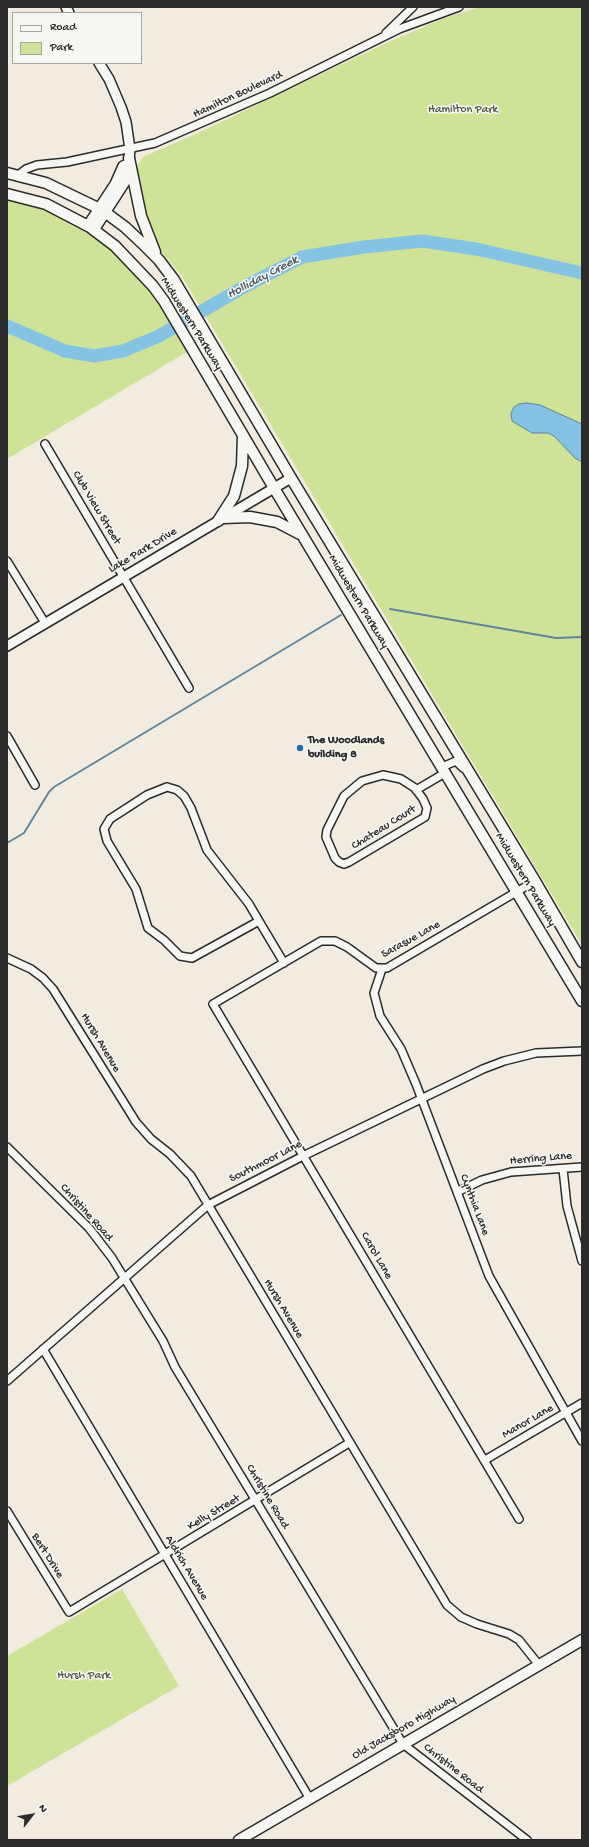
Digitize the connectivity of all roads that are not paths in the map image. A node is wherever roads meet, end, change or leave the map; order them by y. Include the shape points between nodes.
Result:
1 (413, 7) edge
2 (459, 7) edge
3 (381, 39) junction
4 (100, 64) edge
5 (129, 157) junction
6 (7, 173) edge
7 (18, 175) junction
8 (7, 194) edge
9 (102, 211) junction
10 (91, 228) junction
11 (159, 260) junction
12 (243, 436) junction
13 (45, 444) dead end
14 (292, 478) junction
15 (274, 488) junction
16 (220, 520) junction
17 (302, 535) junction
18 (7, 561) edge
19 (124, 577) junction
20 (45, 623) junction
21 (7, 646) edge
22 (190, 688) dead end
23 (7, 736) edge
24 (444, 770) junction
25 (35, 785) dead end
26 (416, 790) junction
27 (484, 797) junction
28 (535, 881) junction
29 (517, 892) junction
30 (260, 921) junction
31 (7, 958) edge
32 (582, 962) edge
33 (284, 963) junction
34 (382, 969) junction
35 (582, 1002) edge
36 (213, 1004) joint
37 (582, 1050) edge
38 (421, 1098) junction
39 (7, 1146) edge
40 (303, 1156) junction
41 (582, 1167) edge
42 (563, 1169) junction
43 (457, 1192) junction
44 (208, 1204) junction
45 (582, 1261) edge
46 (124, 1278) junction
47 (43, 1349) junction
48 (7, 1381) edge
49 (582, 1403) edge
50 (565, 1412) junction
51 (582, 1441) edge
52 (349, 1443) junction
53 (485, 1460) junction
54 (257, 1500) junction
55 (7, 1511) edge
56 (519, 1519) dead end
57 (165, 1555) junction
58 (69, 1612) joint
59 (582, 1640) edge
60 (539, 1665) junction
61 (403, 1744) junction
62 (310, 1799) junction
63 (239, 1840) edge
64 (527, 1840) edge

1 - 3 street
2 - 3 street, Hamilton Boulevard via 399,29
3 - 5 street, Hamilton Boulevard
4 - 5 street via 121,106 126,122
5 - 7 street, Hamilton Boulevard via 37,165
5 - 9 street via 125,182
5 - 11 main road via 148,238
6 - 7 main road, Midwestern Parkway
7 - 9 main road, Midwestern Parkway via 46,183
8 - 10 main road, Midwestern Parkway via 46,204
9 - 10 street
9 - 11 main road, Midwestern Parkway via 125,227
10 - 12 main road, Midwestern Parkway via 116,246 138,268 164,301
11 - 14 main road, Midwestern Parkway via 182,291
12 - 15 main road, Midwestern Parkway
12 - 16 main road via 242,466 234,496
13 - 19 street, Club View Street
14 - 15 street, Lake Park Drive
14 - 27 main road, Midwestern Parkway
15 - 16 street, Lake Park Drive
15 - 17 main road, Midwestern Parkway
16 - 17 main road via 250,517 277,522
16 - 19 street, Lake Park Drive
17 - 24 main road, Midwestern Parkway
18 - 20 street
19 - 20 street, Lake Park Drive
19 - 22 street, Club View Street
20 - 21 street, Lake Park Drive
23 - 25 street
24 - 26 street, Chateau Court
24 - 27 street, Chateau Court via 456,761 462,765
24 - 29 main road, Midwestern Parkway
26 - 26 street, Chateau Court via 401,779 384,775 362,781 353,787 344,796 327,830 326,837 335,858 344,864 349,862 422,820 426,808
27 - 28 main road, Midwestern Parkway
28 - 29 street, Sarasue Lane
28 - 32 main road, Midwestern Parkway
29 - 34 street, Sarasue Lane
29 - 35 main road, Midwestern Parkway
30 - 30 street via 207,850 191,808 177,790 167,787 157,790 106,824 104,830 107,841 136,889 148,928 180,956 192,958
30 - 33 street
31 - 44 street, Hursh Avenue via 31,969 53,989 136,1122 184,1168
33 - 34 street, Sarasue Lane via 316,943 327,940 341,944 370,965
33 - 36 street, Sarasue Lane
34 - 38 street, Cynthia Lane via 374,993 376,1003 380,1016 408,1063
36 - 40 street, Carol Lane
37 - 38 street, Southmoor Lane via 536,1053 504,1061
38 - 40 street, Southmoor Lane
38 - 43 street, Cynthia Lane
39 - 46 street, Christine Road via 89,1228
40 - 44 street, Southmoor Lane
40 - 53 street, Carol Lane
41 - 42 street, Herring Lane
42 - 43 street, Herring Lane via 511,1172 482,1180
42 - 45 street via 567,1206
43 - 50 street, Cynthia Lane via 489,1276
44 - 46 street, Southmoor Lane
44 - 52 street, Hursh Avenue
46 - 47 street, Southmoor Lane
46 - 54 street, Christine Road
47 - 48 street, Southmoor Lane
47 - 57 street, Aldrich Avenue
49 - 50 street, Manor Lane
50 - 51 street, Cynthia Lane
50 - 53 street, Manor Lane
52 - 54 street, Kelly Street
52 - 60 street, Hursh Avenue via 447,1605 461,1617 519,1640
53 - 56 street, Carol Lane
54 - 57 street, Kelly Street
54 - 61 street, Christine Road
55 - 58 street, Bert Drive
57 - 58 street, Kelly Street
57 - 62 street, Aldrich Avenue
59 - 60 main road, Old Jacksboro Highway
60 - 61 main road, Old Jacksboro Highway
61 - 62 main road, Old Jacksboro Highway
61 - 64 street, Christine Road
62 - 63 main road, Old Jacksboro Highway

